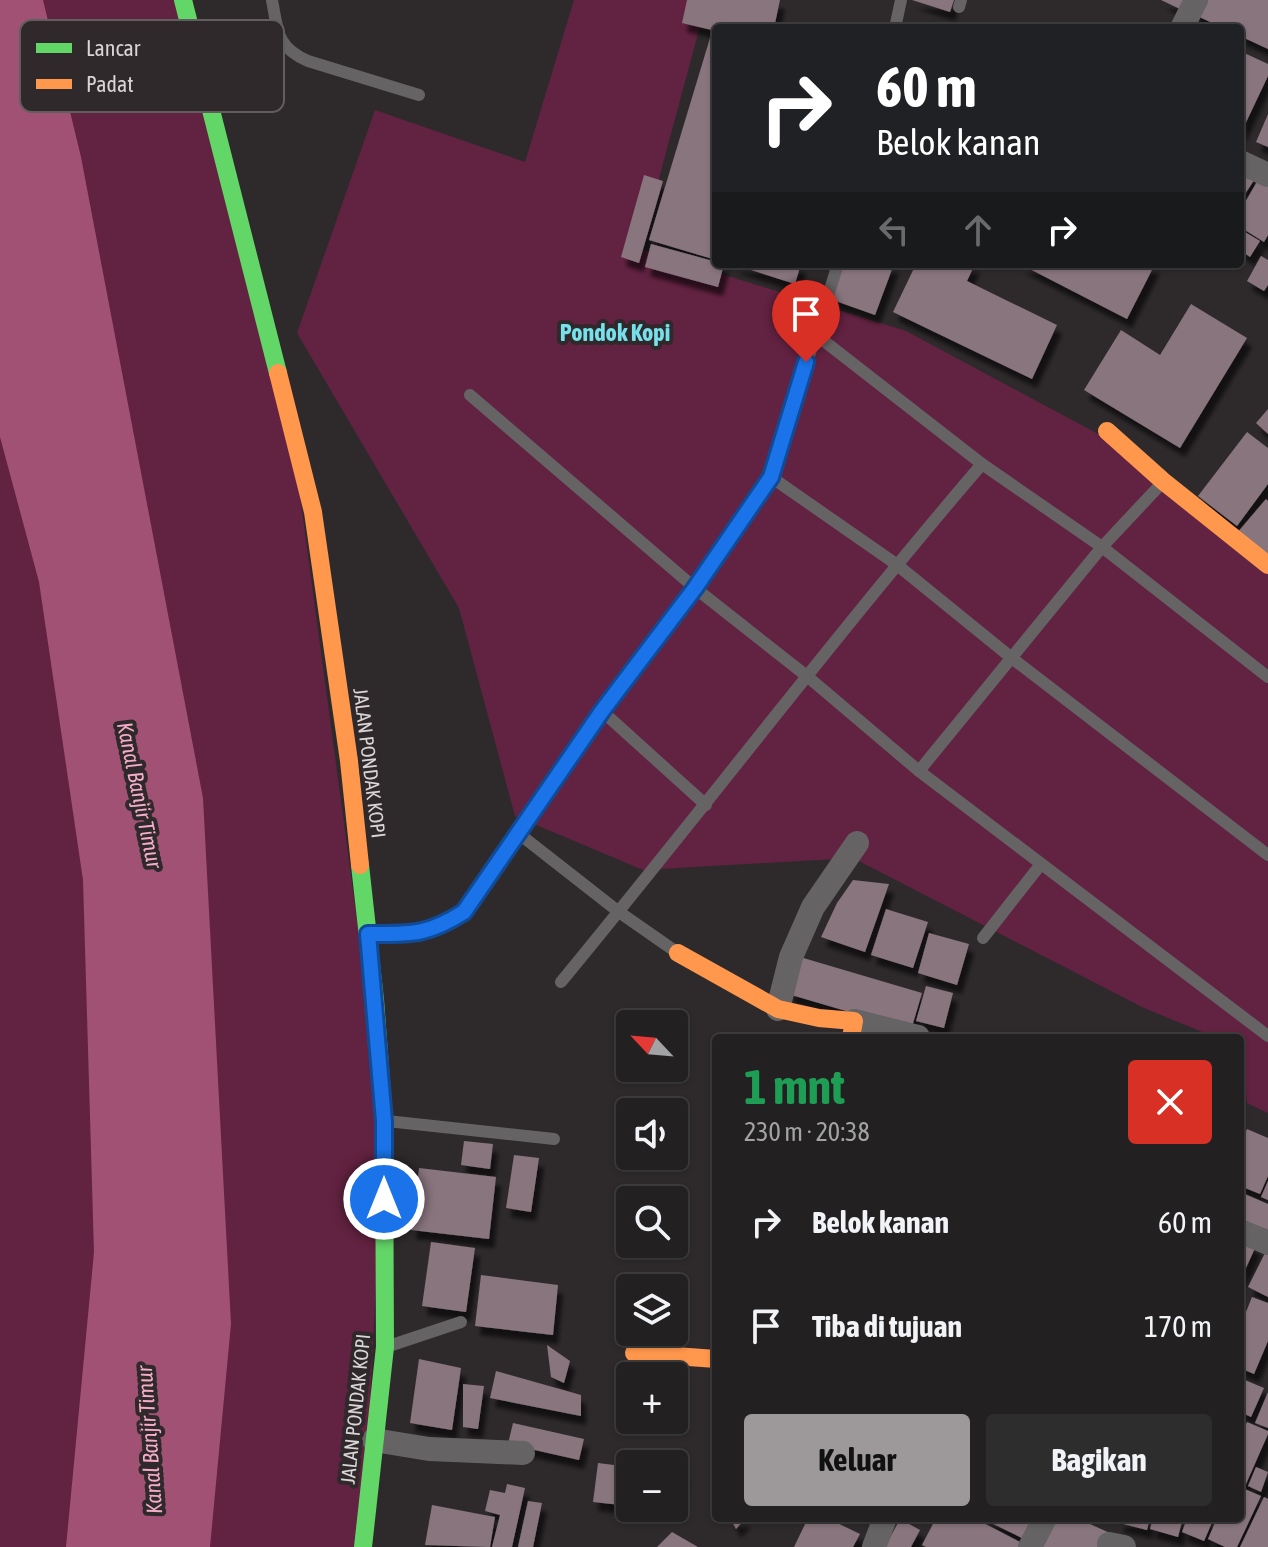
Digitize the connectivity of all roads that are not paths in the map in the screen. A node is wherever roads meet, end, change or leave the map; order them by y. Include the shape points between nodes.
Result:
1 (183, 0) edge
2 (272, 0) edge
3 (901, 0) edge
4 (1196, 0) edge
5 (188, 20) edge
6 (276, 20) edge
7 (896, 24) edge
8 (1184, 24) edge
9 (284, 45) edge
10 (419, 95) dead end
11 (211, 112) edge
12 (1244, 164) edge
13 (1268, 175) edge
14 (837, 268) edge
15 (815, 334) junction
16 (470, 395) dead end
17 (1107, 431) dead end
18 (982, 464) junction
19 (771, 477) junction
20 (1163, 481) junction
21 (1102, 547) junction
22 (896, 564) junction
23 (1268, 565) edge
24 (695, 588) junction
25 (1013, 659) junction
26 (808, 677) junction
27 (1268, 677) edge
28 (602, 711) junction
29 (919, 771) junction
30 (706, 805) junction
31 (518, 833) junction
32 (857, 843) dead end
33 (1268, 855) edge
34 (1041, 864) junction
35 (619, 912) junction
36 (368, 934) junction
37 (983, 938) dead end
38 (678, 953) joint
39 (561, 982) dead end
40 (778, 1009) junction
41 (852, 1030) edge
42 (890, 1034) edge
43 (1268, 1036) edge
44 (384, 1121) junction
45 (554, 1139) dead end
46 (1244, 1233) edge
47 (1268, 1243) edge
48 (461, 1322) dead end
49 (385, 1347) junction
50 (634, 1353) dead end
51 (712, 1359) edge
52 (374, 1440) junction
53 (523, 1453) dead end
54 (883, 1522) edge
55 (1043, 1522) edge
56 (363, 1547) edge
57 (874, 1547) edge
58 (1030, 1547) edge

1 - 5 street, JALAN PONDAK KOPI
2 - 6 lane
3 - 7 lane
4 - 8 street
9 - 10 lane via 308,61
11 - 36 street, JALAN PONDAK KOPI via 313,512
12 - 13 street
14 - 15 lane
15 - 18 lane
15 - 19 lane
16 - 24 lane
17 - 20 street
18 - 21 lane
18 - 22 lane
19 - 22 lane
19 - 24 lane
20 - 21 lane
20 - 23 street
21 - 25 lane
21 - 27 lane
22 - 25 lane
22 - 26 lane
24 - 26 lane
24 - 28 lane
25 - 29 lane
25 - 33 lane
26 - 29 lane
26 - 30 lane
28 - 30 lane
28 - 31 lane
29 - 34 lane
30 - 35 lane
31 - 35 lane
31 - 36 lane via 464,912 439,928 414,934
32 - 40 street via 813,907 791,957
34 - 37 lane
34 - 43 lane
35 - 38 lane
35 - 39 lane
36 - 44 street, JALAN PONDAK KOPI
38 - 40 street
40 - 41 street
41 - 42 street
44 - 45 lane
44 - 49 street, JALAN PONDAK KOPI
46 - 47 street
48 - 49 lane
49 - 52 street, JALAN PONDAK KOPI
50 - 51 street
52 - 53 street via 429,1449
52 - 56 street, JALAN PONDAK KOPI
54 - 57 street
55 - 58 street

